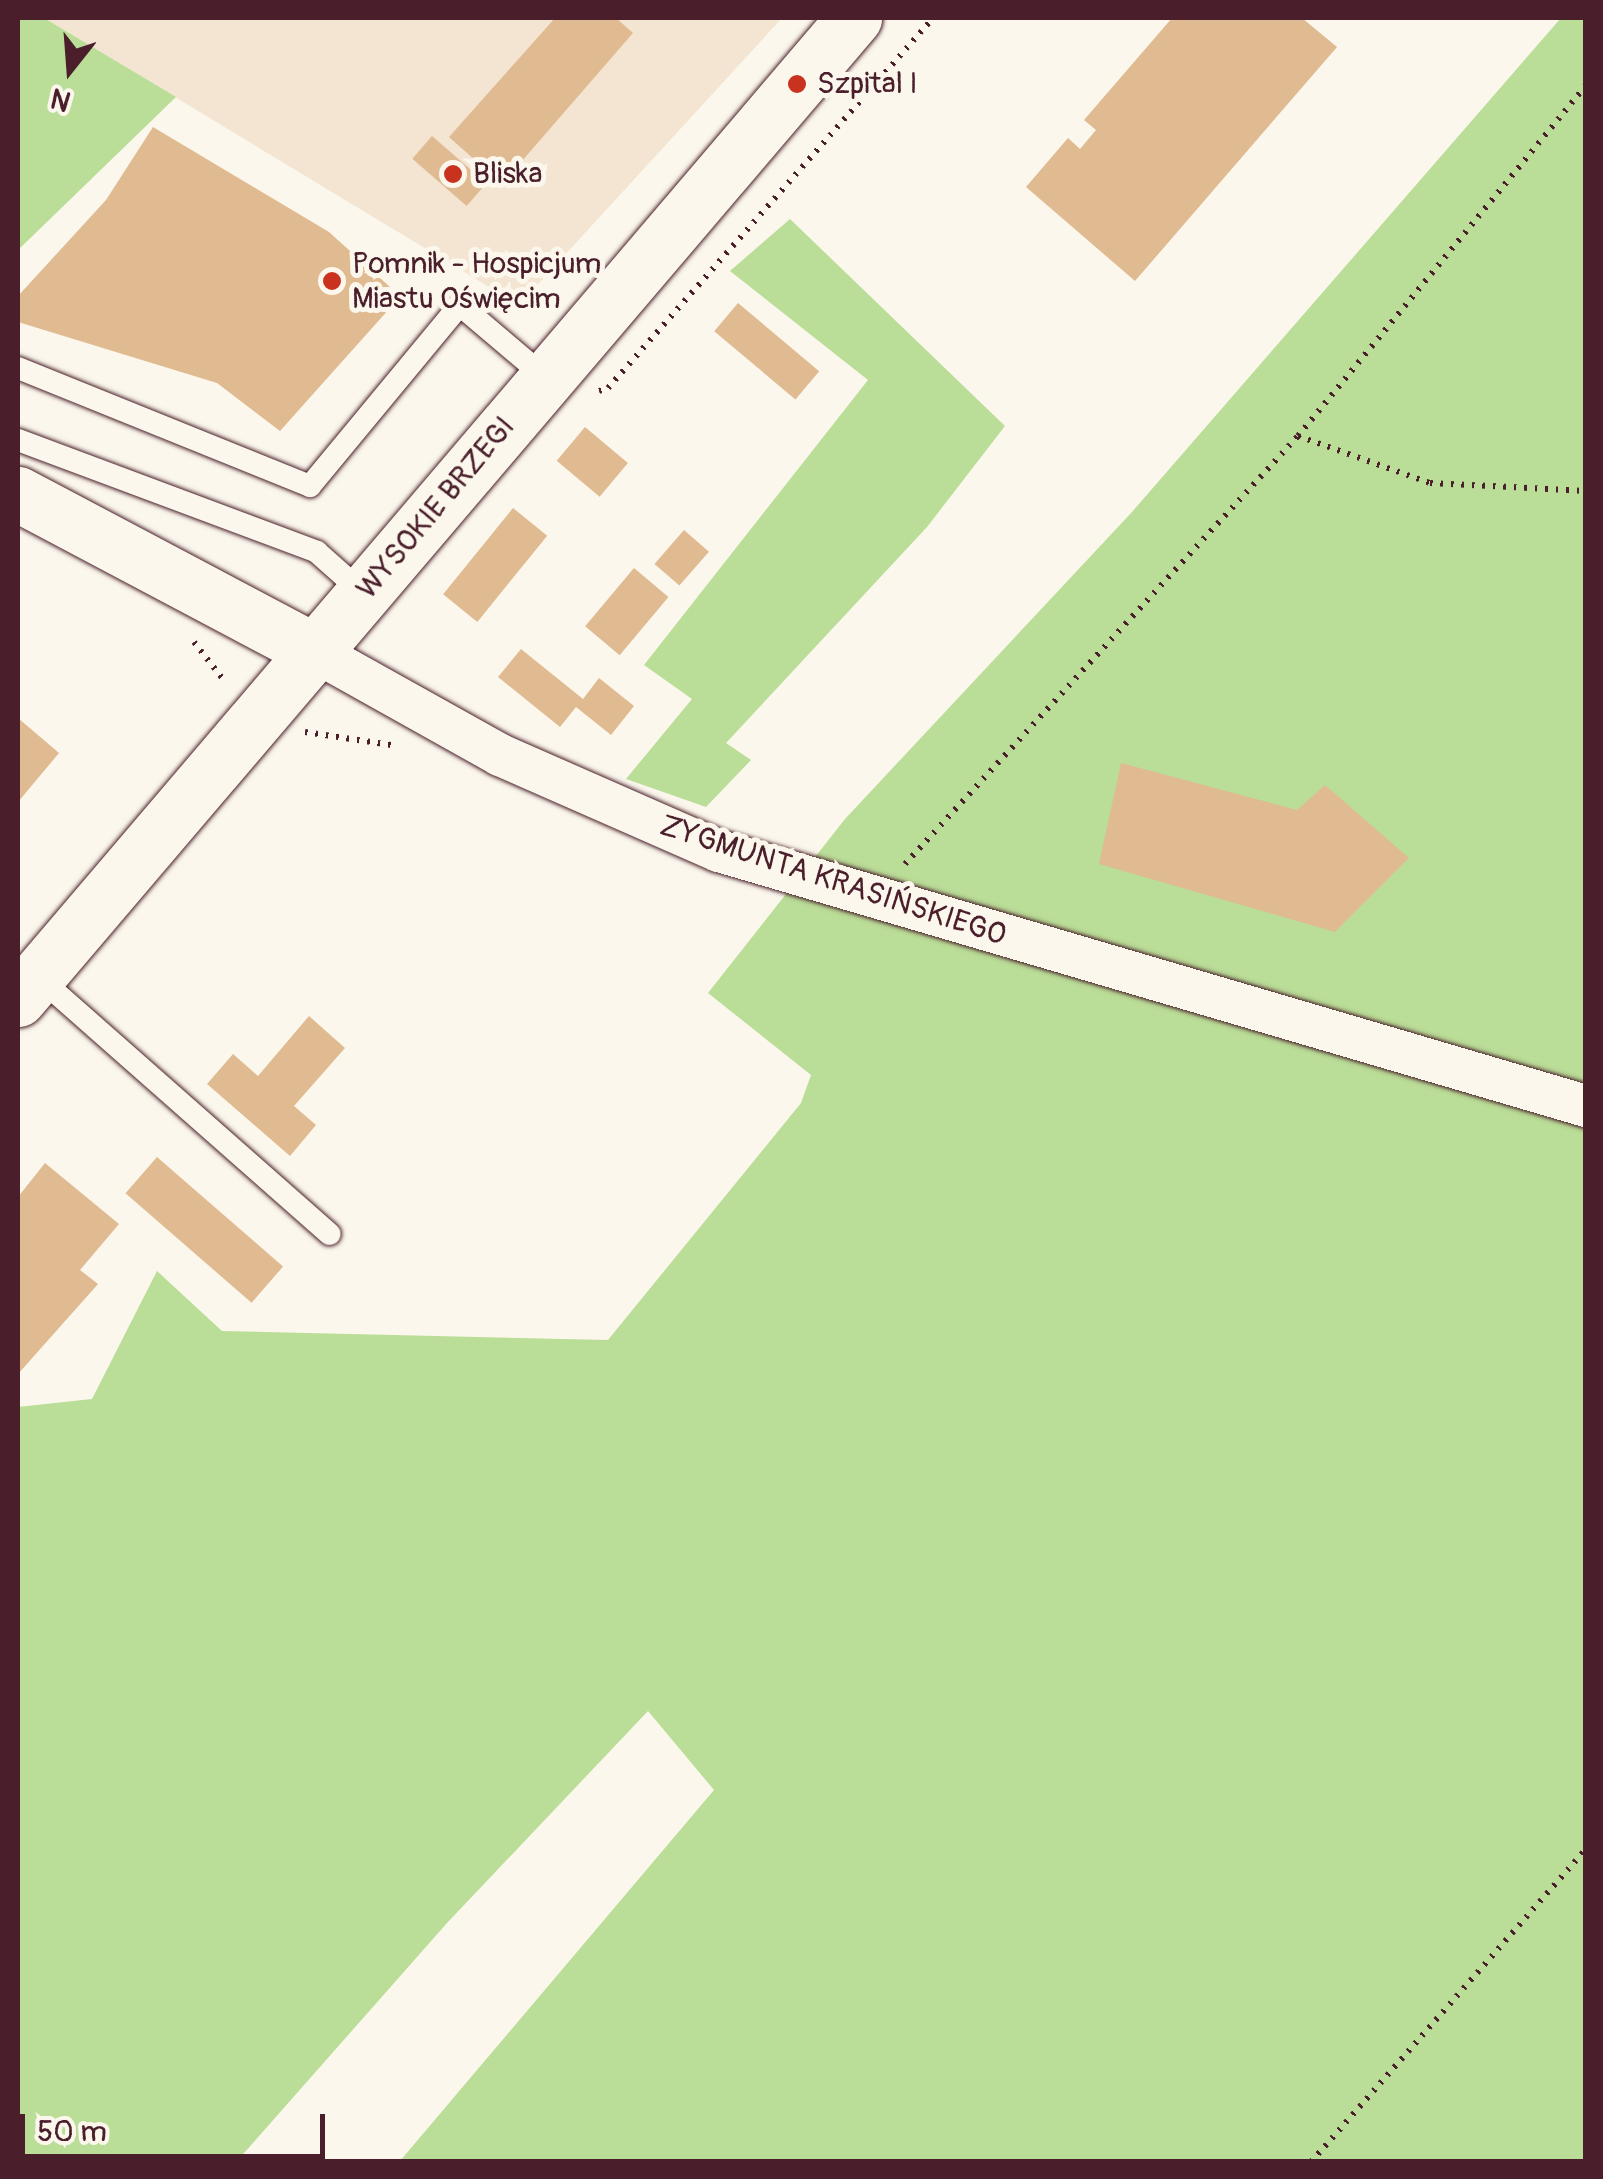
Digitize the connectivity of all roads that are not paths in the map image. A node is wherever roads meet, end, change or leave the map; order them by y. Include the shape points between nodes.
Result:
1 (854, 18) edge
2 (18, 368) edge
3 (537, 390) junction
4 (18, 440) edge
5 (18, 494) edge
6 (362, 593) junction
7 (314, 650) junction
8 (27, 987) edge
9 (1586, 1106) edge
10 (330, 1234) dead end

1 - 3 street, WYSOKIE BRZEGI
2 - 3 lane via 310,486 460,305
3 - 6 street, WYSOKIE BRZEGI
4 - 6 lane via 317,552
5 - 7 street, ZYGMUNTA KRASIŃSKIEGO
6 - 7 street, WYSOKIE BRZEGI
7 - 8 street, WYSOKIE BRZEGI
7 - 9 street, ZYGMUNTA KRASIŃSKIEGO via 500,755 718,851
8 - 10 lane

